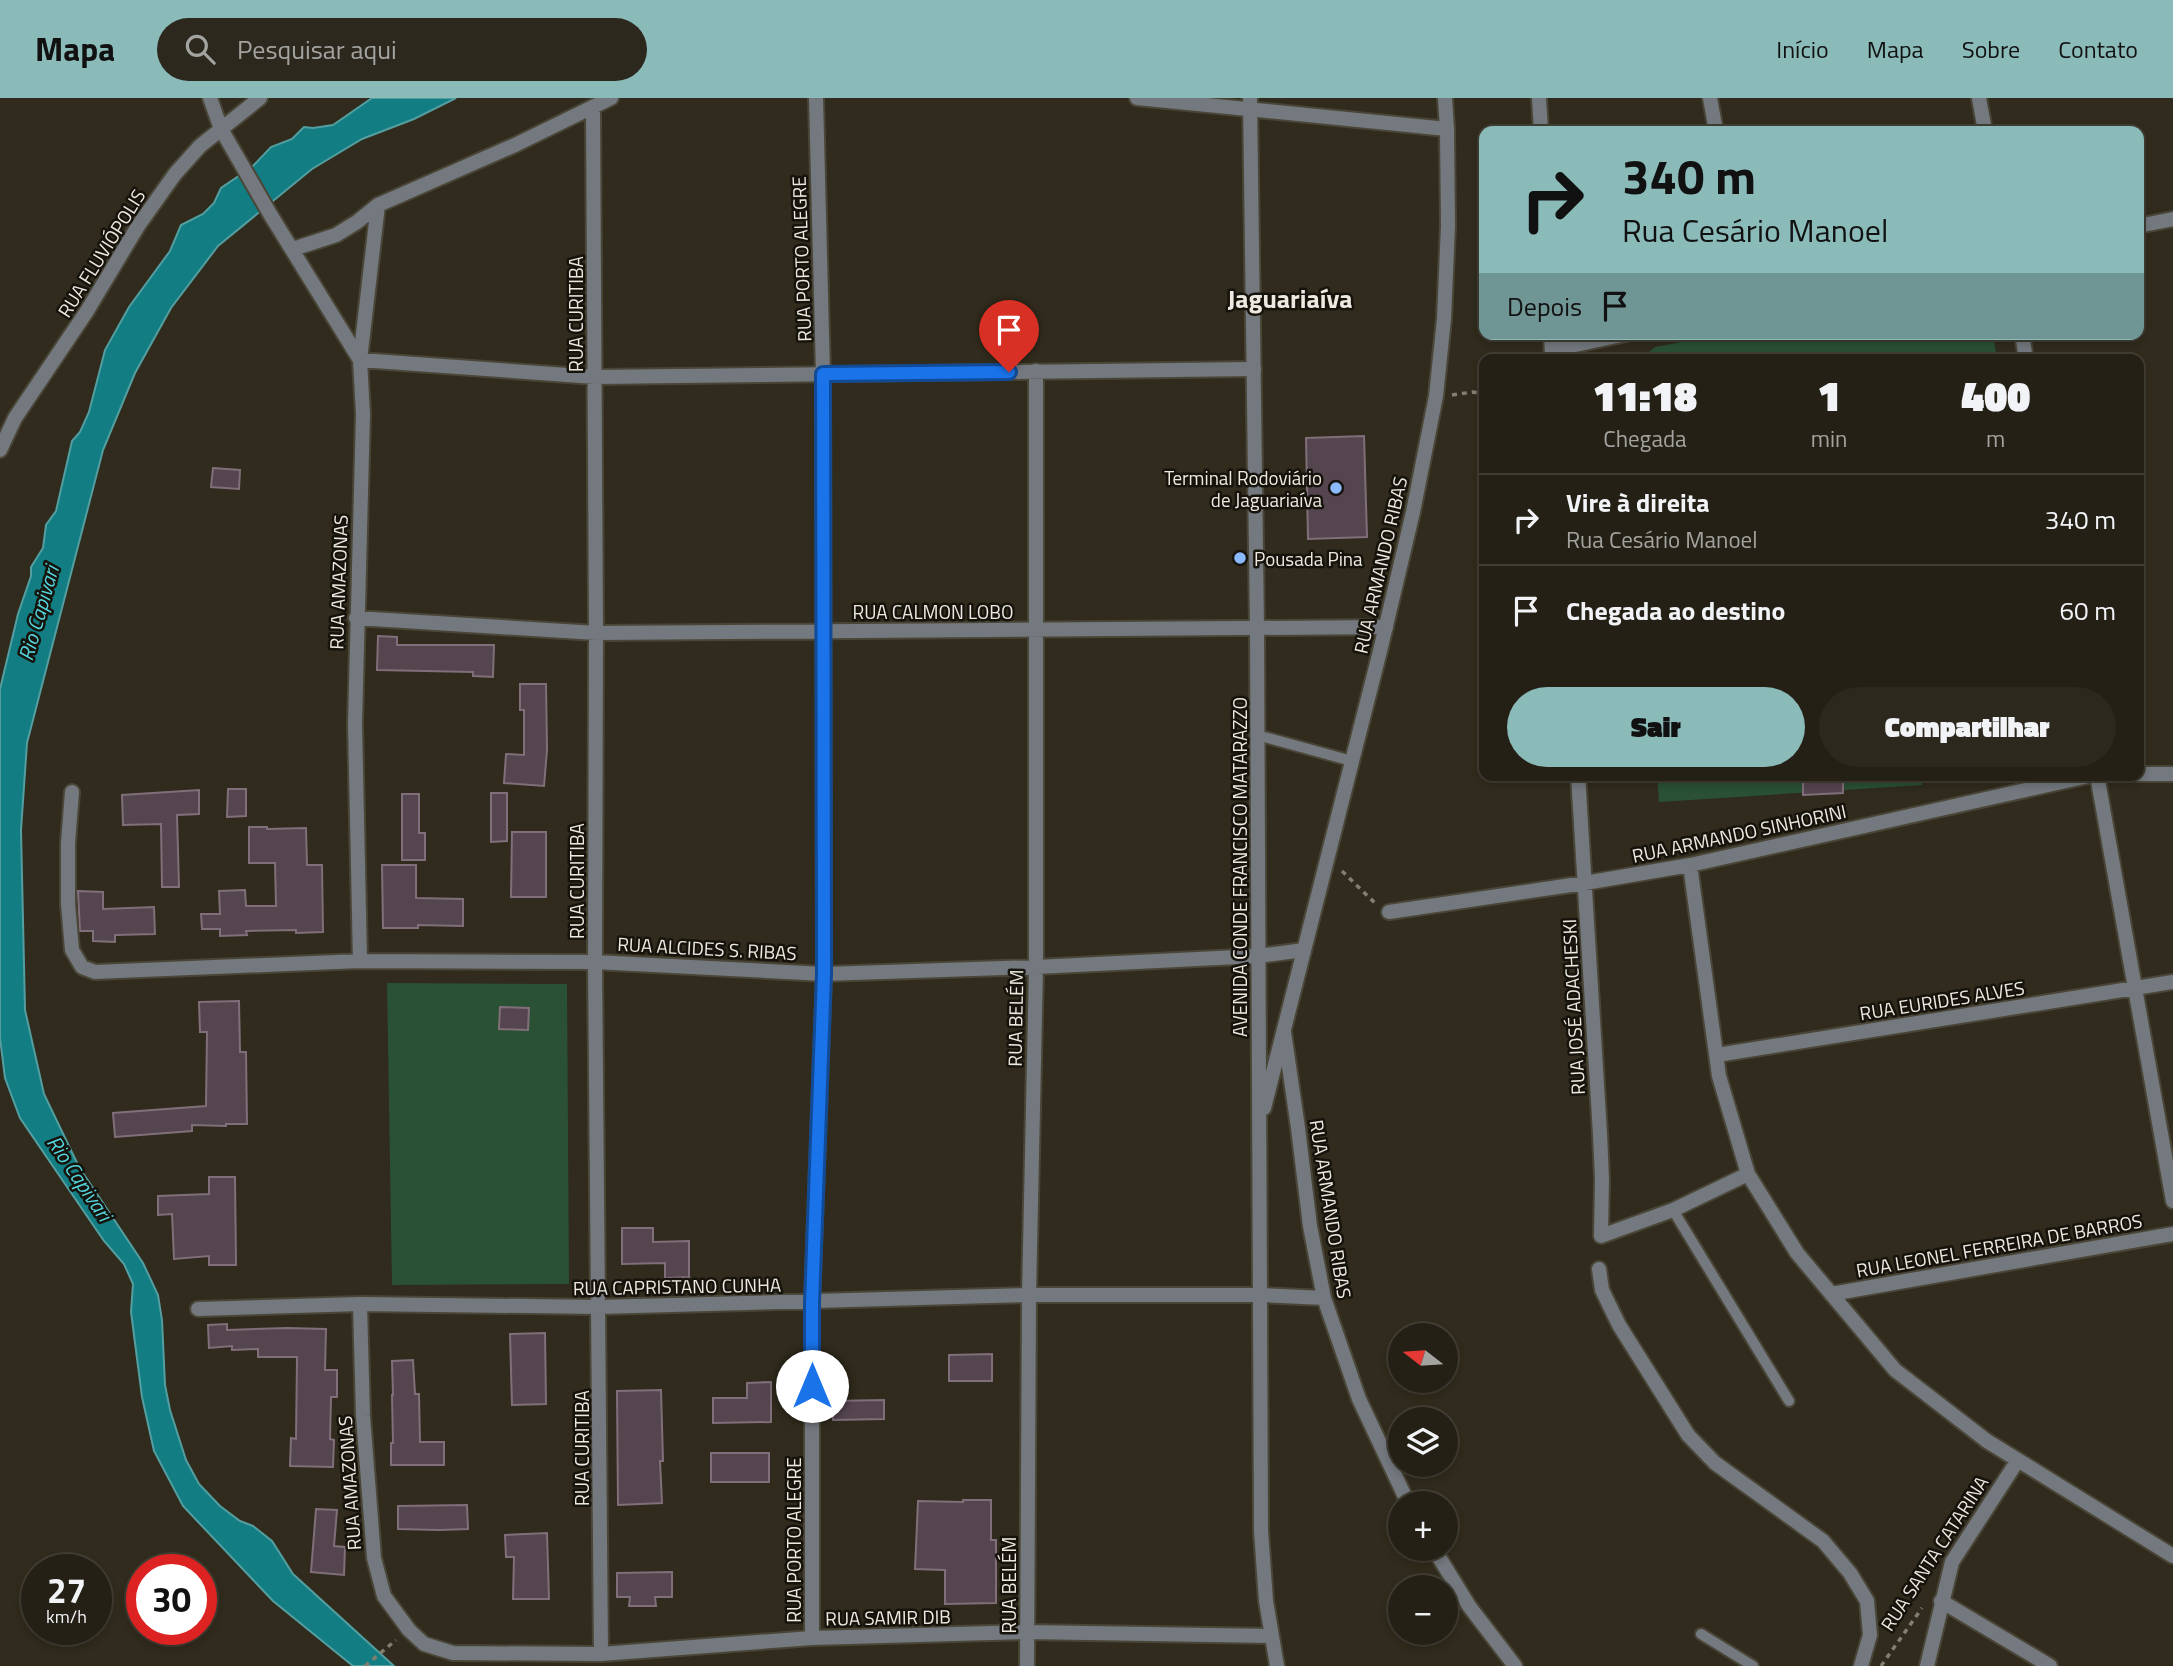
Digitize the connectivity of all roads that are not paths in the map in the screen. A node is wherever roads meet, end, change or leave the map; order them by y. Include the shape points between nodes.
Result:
1 (210, 98) edge
2 (260, 98) edge
3 (611, 98) edge
4 (816, 98) edge
5 (1137, 98) edge
6 (1445, 98) edge
7 (1539, 98) edge
8 (1710, 98) edge
9 (1979, 98) edge
10 (1251, 103) edge
11 (593, 108) junction
12 (1541, 126) edge
13 (1715, 126) edge
14 (1984, 126) edge
15 (221, 128) junction
16 (1447, 129) junction
17 (378, 205) junction
18 (2173, 219) edge
19 (2144, 225) edge
20 (293, 249) junction
21 (1604, 340) edge
22 (1552, 354) edge
23 (360, 360) junction
24 (1254, 369) junction
25 (1036, 371) junction
26 (823, 374) junction
27 (595, 377) junction
28 (0, 450) edge
29 (356, 618) junction
30 (1386, 627) junction
31 (1257, 628) junction
32 (1036, 629) junction
33 (824, 631) junction
34 (596, 633) junction
35 (1257, 735) junction
36 (1352, 761) junction
37 (2144, 774) edge
38 (2173, 774) edge
39 (1578, 781) edge
40 (2068, 781) edge
41 (2096, 781) edge
42 (72, 792) dead end
43 (1690, 864) junction
44 (1585, 883) junction
45 (1389, 912) road end
46 (1304, 950) junction
47 (1258, 956) junction
48 (360, 961) junction
49 (595, 962) junction
50 (1036, 967) junction
51 (824, 974) junction
52 (2173, 982) edge
53 (2135, 988) junction
54 (1284, 1032) junction
55 (1717, 1055) junction
56 (1259, 1129) junction
57 (1748, 1174) junction
58 (2173, 1201) edge
59 (1674, 1210) junction
60 (2173, 1234) edge
61 (1599, 1269) dead end
62 (1831, 1294) junction
63 (1029, 1295) junction
64 (1261, 1295) junction
65 (1324, 1298) junction
66 (812, 1303) junction
67 (360, 1304) junction
68 (599, 1307) junction
69 (198, 1309) dead end
70 (1789, 1401) dead end
71 (2018, 1460) junction
72 (1402, 1491) edge
73 (2173, 1556) edge
74 (1441, 1561) edge
75 (1941, 1601) junction
76 (1027, 1632) junction
77 (1701, 1634) dead end
78 (1271, 1636) junction
79 (812, 1638) junction
80 (424, 1644) joint
81 (601, 1654) junction
82 (1027, 1666) edge
83 (1277, 1666) edge
84 (1515, 1666) edge
85 (1753, 1666) edge
86 (1861, 1666) edge
87 (1927, 1666) edge
88 (2050, 1666) edge

1 - 15 street
2 - 15 street, RUA FLUVIÓPOLIS
3 - 11 street
4 - 26 street, RUA PORTO ALEGRE
5 - 10 street
6 - 16 street, RUA ARMANDO RIBAS
7 - 12 street
8 - 13 street
9 - 14 street
10 - 16 street
10 - 24 street, AVENIDA CONDE FRANCISCO MATARAZZO
11 - 17 street
11 - 27 street, RUA CURITIBA
15 - 20 street
15 - 28 street, RUA FLUVIÓPOLIS via 175,174 138,226 88,311 15,418
16 - 30 street, RUA ARMANDO RIBAS via 1448,226 1436,397
17 - 20 street via 336,235
17 - 23 street, RUA AMAZONAS
18 - 19 street
20 - 23 street
21 - 22 street
23 - 27 street
23 - 29 street, RUA AMAZONAS via 363,414
24 - 25 street
24 - 31 street, AVENIDA CONDE FRANCISCO MATARAZZO
25 - 26 street
25 - 32 street, RUA BELÉM
26 - 27 street
26 - 33 street, RUA PORTO ALEGRE
27 - 34 street, RUA CURITIBA
29 - 34 street, RUA CALMON LOBO
29 - 48 street, RUA AMAZONAS
30 - 31 street, RUA CALMON LOBO
30 - 36 street, RUA ARMANDO RIBAS
31 - 32 street, RUA CALMON LOBO
31 - 35 street, AVENIDA CONDE FRANCISCO MATARAZZO
32 - 33 street, RUA CALMON LOBO
32 - 50 street, RUA BELÉM
33 - 34 street, RUA CALMON LOBO
33 - 51 street, RUA PORTO ALEGRE
34 - 49 street, RUA CURITIBA
35 - 36 lane
35 - 47 street, AVENIDA CONDE FRANCISCO MATARAZZO
36 - 46 street, RUA ARMANDO RIBAS
37 - 38 street
39 - 44 street, RUA JOSÉ ADACHESKI
40 - 43 street, RUA ARMANDO SINHORINI
41 - 53 street
42 - 48 street, RUA ALCIDES S. RIBAS via 68,904 72,950 82,967 112,972
43 - 44 street, RUA ARMANDO SINHORINI
43 - 55 street
44 - 45 street, RUA ARMANDO SINHORINI
44 - 59 street, RUA JOSÉ ADACHESKI via 1602,1168 1601,1236
46 - 47 street, RUA ALCIDES S. RIBAS
46 - 54 street, RUA ARMANDO RIBAS
47 - 50 street, RUA ALCIDES S. RIBAS
47 - 56 street, AVENIDA CONDE FRANCISCO MATARAZZO
48 - 49 street, RUA ALCIDES S. RIBAS
49 - 51 street, RUA ALCIDES S. RIBAS
49 - 68 street, RUA CURITIBA
50 - 51 street, RUA ALCIDES S. RIBAS
50 - 63 street, RUA BELÉM
51 - 66 street, RUA PORTO ALEGRE
52 - 53 street, RUA EURIDES ALVES
53 - 55 street, RUA EURIDES ALVES
53 - 58 street
54 - 56 street, RUA ARMANDO RIBAS
54 - 65 street, RUA ARMANDO RIBAS
55 - 57 street
56 - 64 street, AVENIDA CONDE FRANCISCO MATARAZZO
57 - 59 street
57 - 62 street via 1797,1253
59 - 70 lane
60 - 62 street, RUA LEONEL FERREIRA DE BARROS
61 - 86 street via 1602,1290 1619,1325 1688,1435 1724,1470 1823,1541 1850,1573 1867,1601 1870,1635
62 - 71 street via 1895,1370
63 - 64 street, RUA CAPRISTANO CUNHA
63 - 66 street, RUA CAPRISTANO CUNHA
63 - 76 street, RUA BELÉM
64 - 65 street, RUA CAPRISTANO CUNHA
64 - 78 street, AVENIDA CONDE FRANCISCO MATARAZZO via 1261,1531
65 - 72 street, RUA ARMANDO RIBAS via 1359,1399
66 - 68 street, RUA CAPRISTANO CUNHA
66 - 79 street, RUA PORTO ALEGRE
67 - 68 street, RUA CAPRISTANO CUNHA
67 - 69 street, RUA CAPRISTANO CUNHA
67 - 80 street, RUA AMAZONAS via 374,1558 384,1597
68 - 81 street, RUA CURITIBA
71 - 73 street
71 - 75 street, RUA SANTA CATARINA via 1952,1562
74 - 84 street
75 - 87 street, RUA SANTA CATARINA
75 - 88 street
76 - 78 street, RUA SAMIR DIB
76 - 79 street, RUA SAMIR DIB
76 - 82 street, RUA BELÉM
77 - 85 lane
78 - 83 street, AVENIDA CONDE FRANCISCO MATARAZZO
79 - 81 street, RUA SAMIR DIB
80 - 81 street, RUA SAMIR DIB via 453,1653

